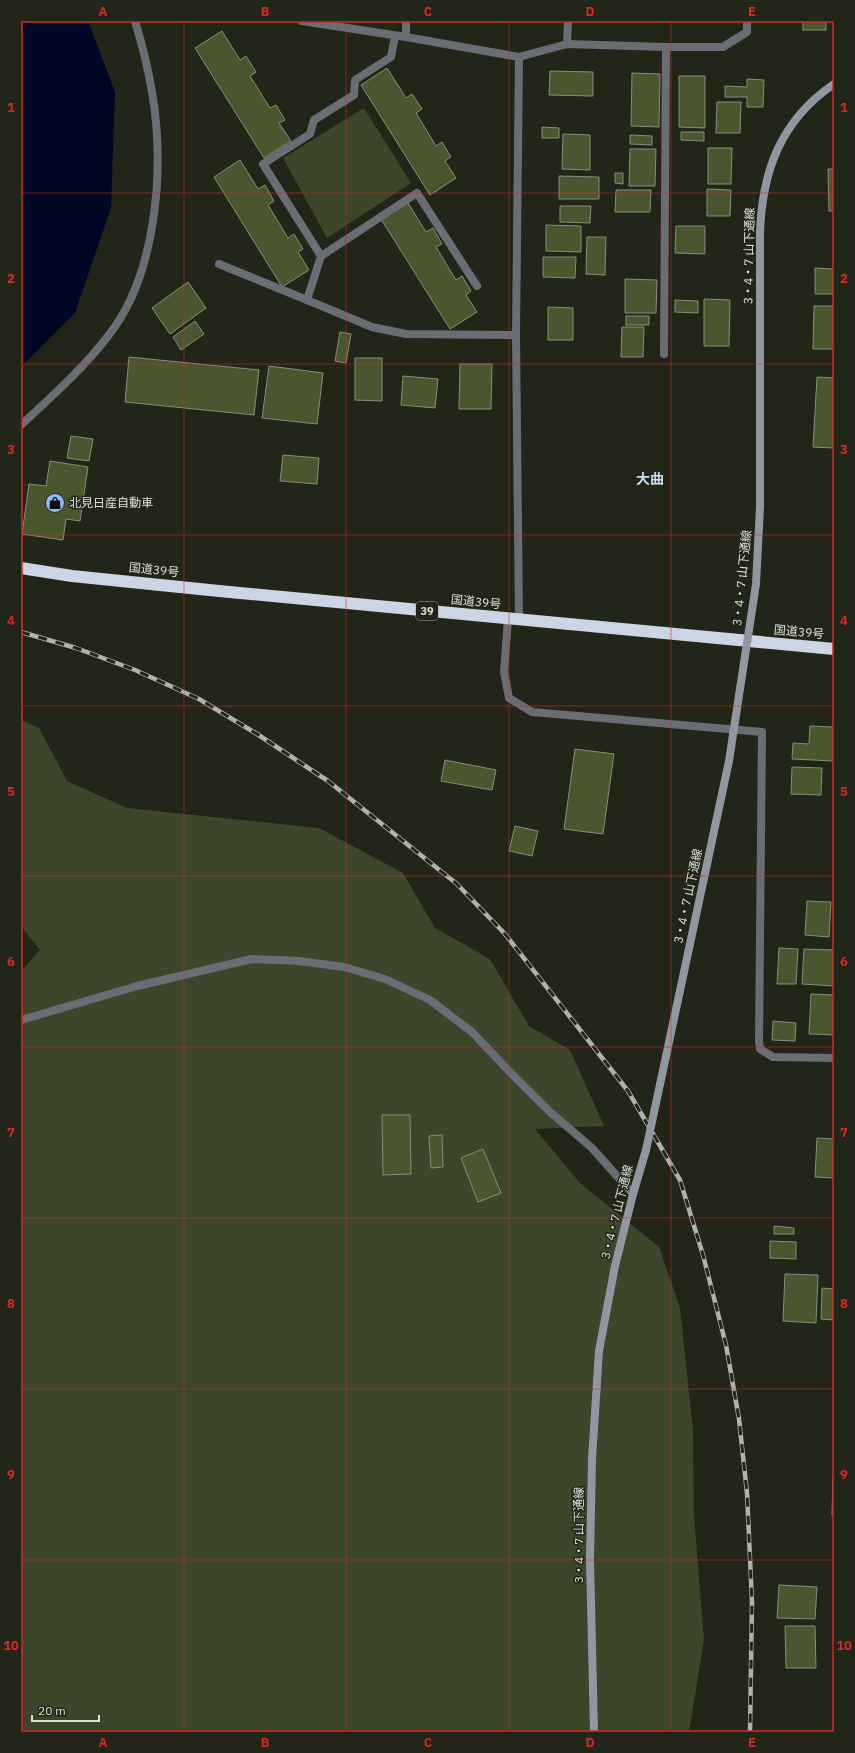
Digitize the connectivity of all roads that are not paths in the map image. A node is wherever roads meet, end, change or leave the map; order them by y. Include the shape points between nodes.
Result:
1 (135, 21) edge
2 (302, 21) edge
3 (406, 21) edge
4 (568, 21) edge
5 (747, 21) edge
6 (395, 36) junction
7 (406, 37) junction
8 (567, 44) junction
9 (666, 48) junction
10 (519, 57) junction
11 (834, 84) edge
12 (321, 256) junction
13 (219, 264) dead end
14 (477, 286) dead end
15 (308, 300) junction
16 (516, 335) junction
17 (664, 354) dead end
18 (21, 425) edge
19 (21, 568) edge
20 (514, 620) junction
21 (834, 649) edge
22 (21, 1020) edge
23 (834, 1058) edge
24 (633, 1194) junction
25 (594, 1732) edge

1 - 18 street via 152,93 157,145 156,199 148,255 133,296 109,336 77,372
2 - 6 street
3 - 7 street
4 - 8 street
5 - 9 street via 747,32 723,47
6 - 7 street
6 - 12 street via 391,57 355,80 354,95 314,120 310,134 263,164
7 - 10 street
8 - 9 street
8 - 10 street
9 - 17 street
10 - 16 street
11 - 24 street, 3・4・7 山下通線, bridge via 807,107 786,133 774,156 761,204 760,507 756,584 729,761 646,1150
12 - 14 street via 417,193
12 - 15 street
13 - 15 street
15 - 16 street via 372,327 406,334
16 - 20 street
19 - 20 highway, 国道39号 / 39 via 72,576
20 - 21 highway, 国道39号 / 39
20 - 23 street via 504,672 508,698 532,712 762,732 760,1049 773,1057
22 - 24 street via 137,986 252,959 299,961 344,967 384,979 430,1000 472,1032 549,1111 592,1148
24 - 25 street, 3・4・7 山下通線 via 615,1266 599,1351 592,1459

